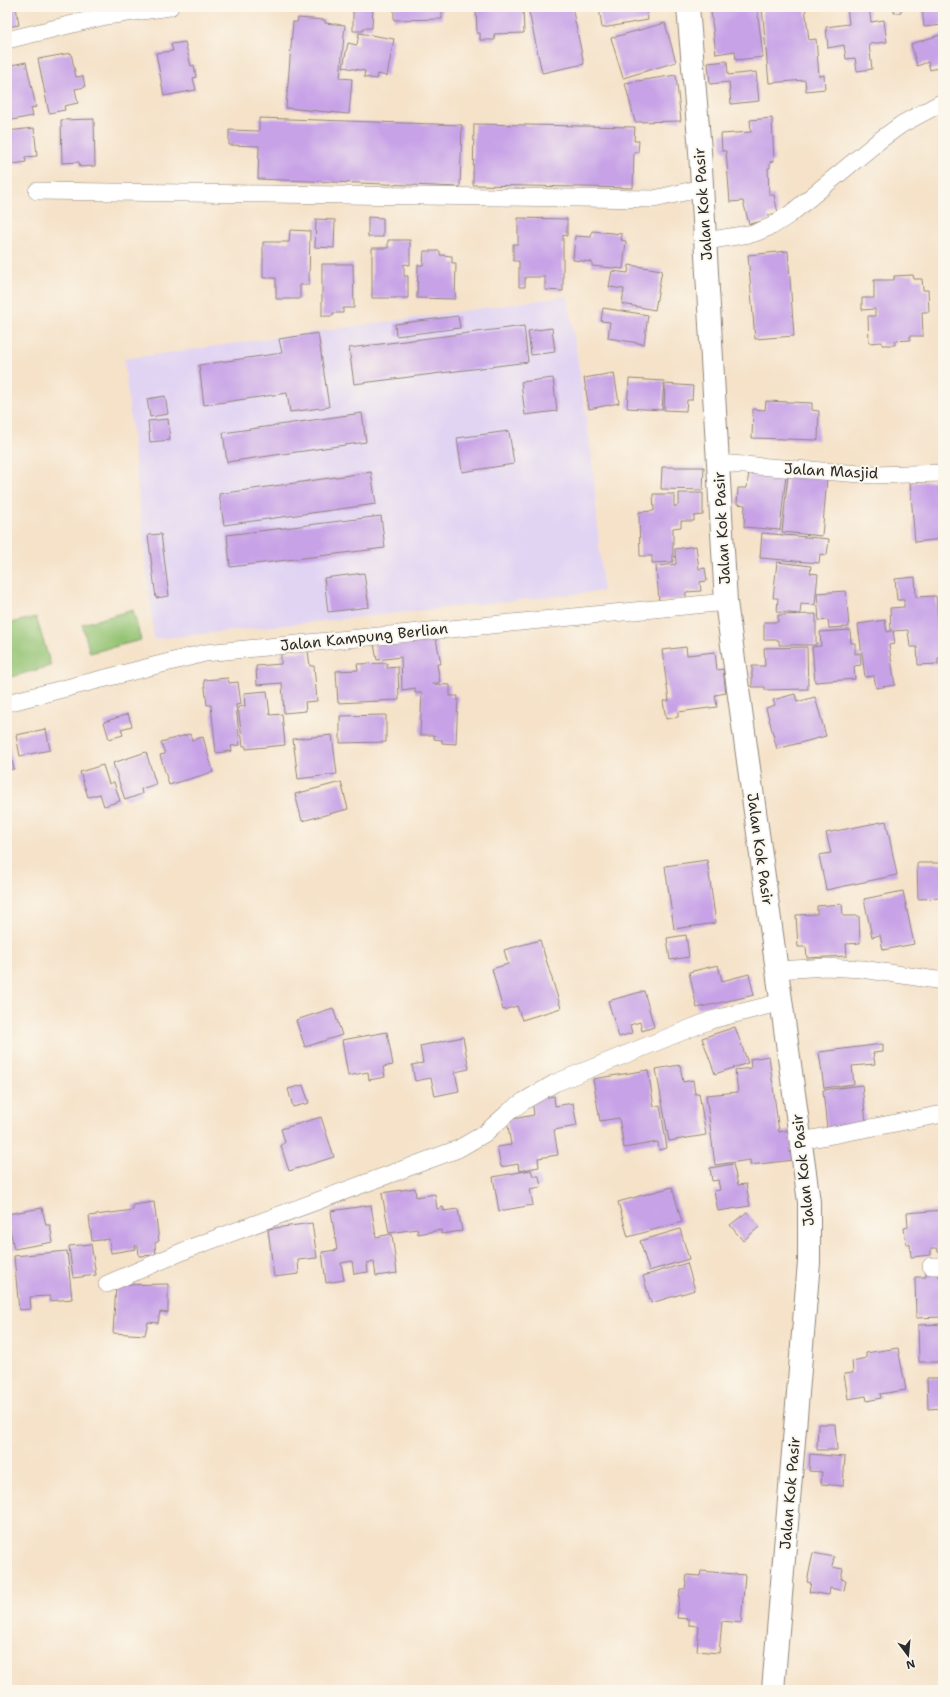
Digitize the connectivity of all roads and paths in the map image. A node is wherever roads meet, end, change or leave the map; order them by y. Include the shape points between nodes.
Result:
1 (170, 7) edge
2 (688, 7) edge
3 (7, 40) edge
4 (943, 102) edge
5 (702, 188) junction
6 (37, 191) dead end
7 (706, 241) junction
8 (718, 463) junction
9 (943, 473) edge
10 (726, 602) junction
11 (7, 703) edge
12 (778, 970) junction
13 (943, 981) edge
14 (782, 1002) junction
15 (943, 1114) edge
16 (801, 1141) junction
17 (107, 1284) dead end
18 (774, 1690) edge

1 - 3 street via 106,16
2 - 5 street, Jalan Kok Pasir
4 - 7 street via 902,124 772,226 755,233
5 - 6 street via 654,199
5 - 7 street, Jalan Kok Pasir
7 - 8 street, Jalan Kok Pasir
8 - 9 street, Jalan Masjid via 874,475
8 - 10 street, Jalan Kok Pasir
10 - 11 street, Jalan Kampung Berlian via 205,652
10 - 12 street, Jalan Kok Pasir
12 - 13 street via 826,967 862,969
12 - 14 street, Jalan Kok Pasir
14 - 16 street, Jalan Kok Pasir
14 - 17 street via 711,1020 555,1083 510,1111 484,1134 458,1149 192,1247
15 - 16 street
16 - 18 street, Jalan Kok Pasir via 809,1202 809,1262

